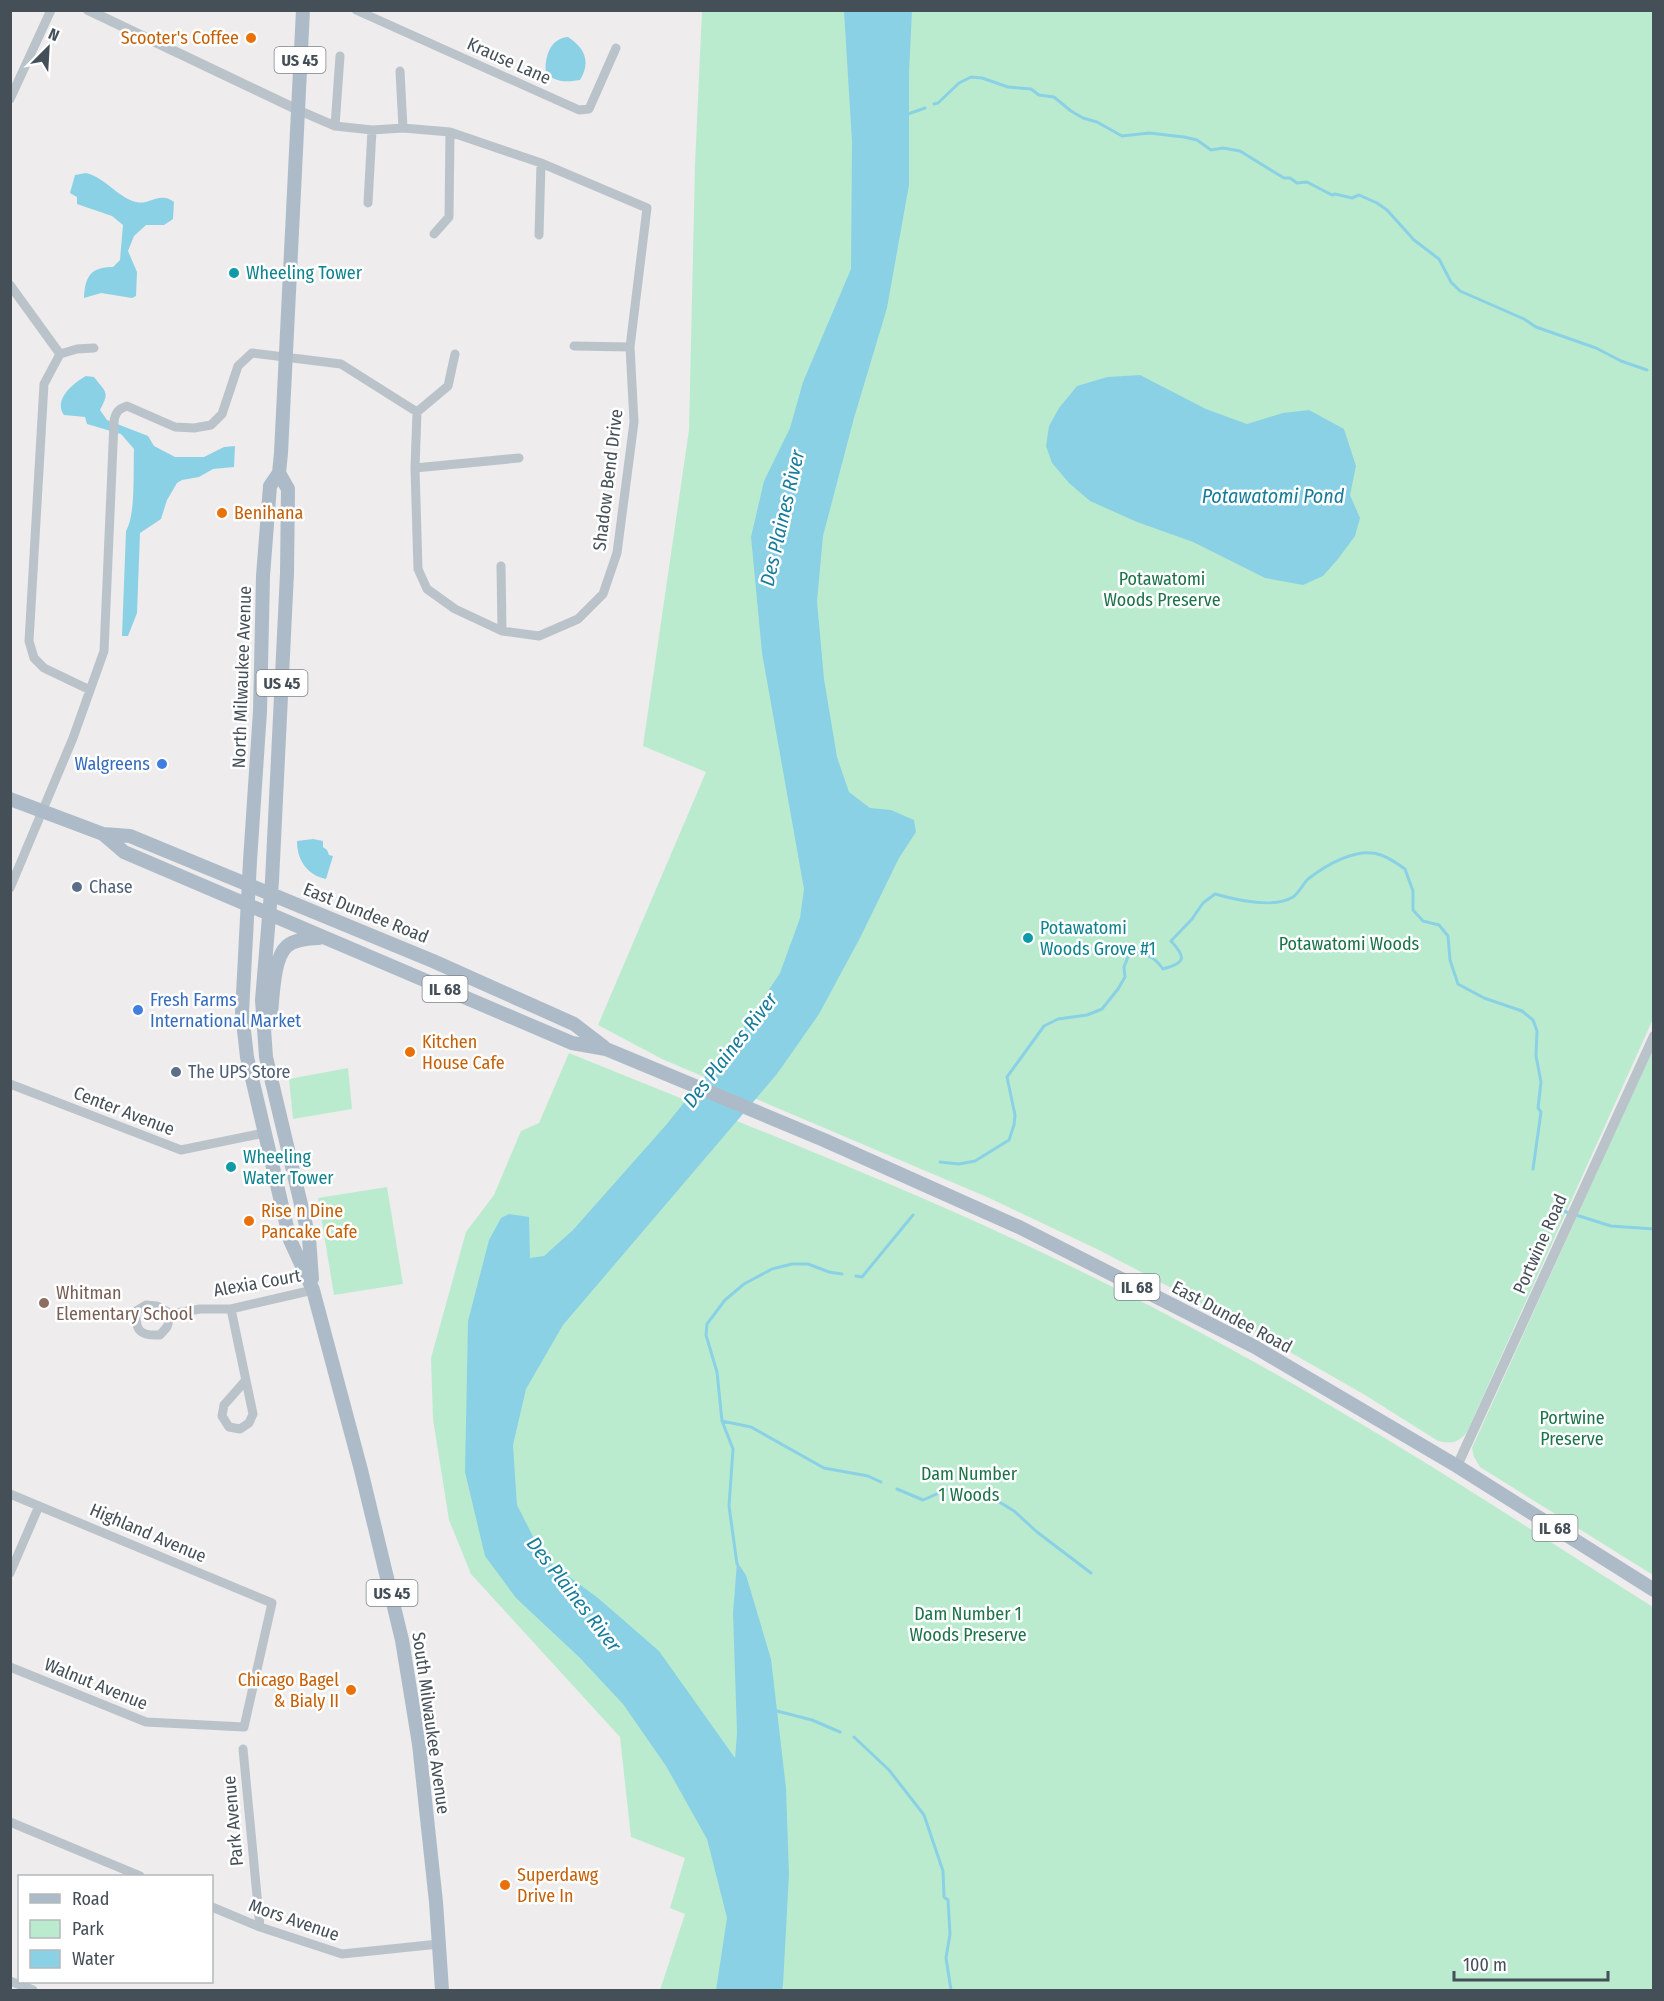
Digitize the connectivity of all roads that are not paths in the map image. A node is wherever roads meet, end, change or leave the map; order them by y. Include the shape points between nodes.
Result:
1 (51, 10) edge
2 (88, 10) edge
3 (303, 10) edge
4 (356, 10) edge
5 (616, 48) dead end
6 (340, 56) dead end
7 (400, 71) dead end
8 (10, 99) edge
9 (298, 110) junction
10 (335, 126) junction
11 (403, 128) junction
12 (372, 130) junction
13 (450, 132) junction
14 (541, 163) junction
15 (368, 203) dead end
16 (434, 234) dead end
17 (539, 235) dead end
18 (10, 285) edge
19 (574, 346) dead end
20 (630, 347) junction
21 (94, 348) dead end
22 (60, 354) junction
23 (455, 354) dead end
24 (285, 358) junction
25 (417, 412) junction
26 (519, 458) dead end
27 (415, 468) junction
28 (279, 473) junction
29 (501, 566) dead end
30 (502, 631) junction
31 (90, 690) junction
32 (10, 799) edge
33 (42, 811) junction
34 (103, 834) junction
35 (249, 885) junction
36 (10, 888) edge
37 (271, 894) junction
38 (247, 905) junction
39 (270, 915) junction
40 (322, 937) junction
41 (1653, 1036) edge
42 (606, 1049) junction
43 (266, 1058) junction
44 (10, 1084) edge
45 (264, 1133) junction
46 (312, 1290) junction
47 (231, 1309) junction
48 (171, 1314) dead end
49 (246, 1380) junction
50 (1458, 1466) junction
51 (10, 1494) edge
52 (39, 1506) junction
53 (10, 1573) edge
54 (1653, 1590) edge
55 (10, 1667) edge
56 (244, 1726) joint
57 (243, 1749) dead end
58 (10, 1822) edge
59 (138, 1875) edge
60 (213, 1906) edge
61 (260, 1927) junction
62 (440, 1944) junction
63 (10, 1981) edge
64 (33, 1990) edge
65 (442, 1990) edge

1 - 8 street
2 - 9 street
3 - 9 main road, North Milwaukee Avenue / US 45
4 - 5 street, Krause Lane via 579,110 589,109
6 - 10 street
7 - 11 street
9 - 10 street, Shadow Bend Drive
9 - 24 main road, North Milwaukee Avenue / US 45
10 - 12 street, Shadow Bend Drive
11 - 12 street, Shadow Bend Drive
11 - 13 street, Shadow Bend Drive
12 - 15 street
13 - 14 street, Shadow Bend Drive
13 - 16 street via 449,217
14 - 17 street
14 - 20 street, Shadow Bend Drive via 647,208
18 - 22 street
19 - 20 street
20 - 30 street, Shadow Bend Drive via 634,422 617,553 603,594 578,620 539,636
21 - 22 street
22 - 31 street via 44,384 29,641 34,658 44,668
23 - 25 street via 448,386
24 - 25 street via 341,364
24 - 28 main road, North Milwaukee Avenue / US 45
24 - 31 street via 252,353 245,358 238,366 222,414 211,425 175,427 127,406 115,414 104,651
25 - 27 street, Shadow Bend Drive
26 - 27 street
27 - 30 street, Shadow Bend Drive via 418,569 427,589 455,609
28 - 35 main road, North Milwaukee Avenue / US 45 via 270,486 264,562 261,700
28 - 37 main road, North Milwaukee Avenue / US 45 via 288,489 287,573
29 - 30 street
31 - 33 street
32 - 33 main road, East Dundee Road / IL 68
33 - 34 main road, East Dundee Road / IL 68
33 - 36 street
34 - 35 main road, East Dundee Road / IL 68 via 130,837
34 - 38 main road, East Dundee Road / IL 68 via 124,852
35 - 37 main road, East Dundee Road / IL 68
35 - 38 main road, South Milwaukee Avenue / US 45
37 - 39 main road, South Milwaukee Avenue / US 45
37 - 42 main road, East Dundee Road / IL 68 via 574,1024
38 - 39 main road, East Dundee Road / IL 68
38 - 45 main road, South Milwaukee Avenue / US 45 via 242,1013 248,1069
39 - 40 main road, East Dundee Road / IL 68
39 - 43 main road, South Milwaukee Avenue / US 45 via 262,1000
40 - 42 main road, East Dundee Road / IL 68 via 572,1043
40 - 43 main road via 294,942 280,957
41 - 50 street, Portwine Road
42 - 50 main road, East Dundee Road / IL 68 via 1019,1227 1256,1347
43 - 46 main road, South Milwaukee Avenue / US 45 via 309,1238
44 - 45 street, Center Avenue via 181,1150
45 - 46 main road, South Milwaukee Avenue / US 45 via 290,1240
46 - 47 street, Alexia Court
46 - 62 main road, South Milwaukee Avenue / US 45 via 402,1640 419,1744
47 - 48 street, Alexia Court
47 - 49 street
49 - 49 street via 253,1414 240,1429 229,1426 222,1416 224,1405
50 - 54 main road, East Dundee Road / IL 68
51 - 52 street, Highland Avenue
52 - 53 street
52 - 56 street, Highland Avenue via 272,1604
55 - 56 street, Walnut Avenue via 146,1722
57 - 61 street, Park Avenue
58 - 59 street
60 - 61 street, Mors Avenue
61 - 62 street, Mors Avenue via 342,1954
62 - 65 main road, South Milwaukee Avenue / US 45
63 - 64 street

